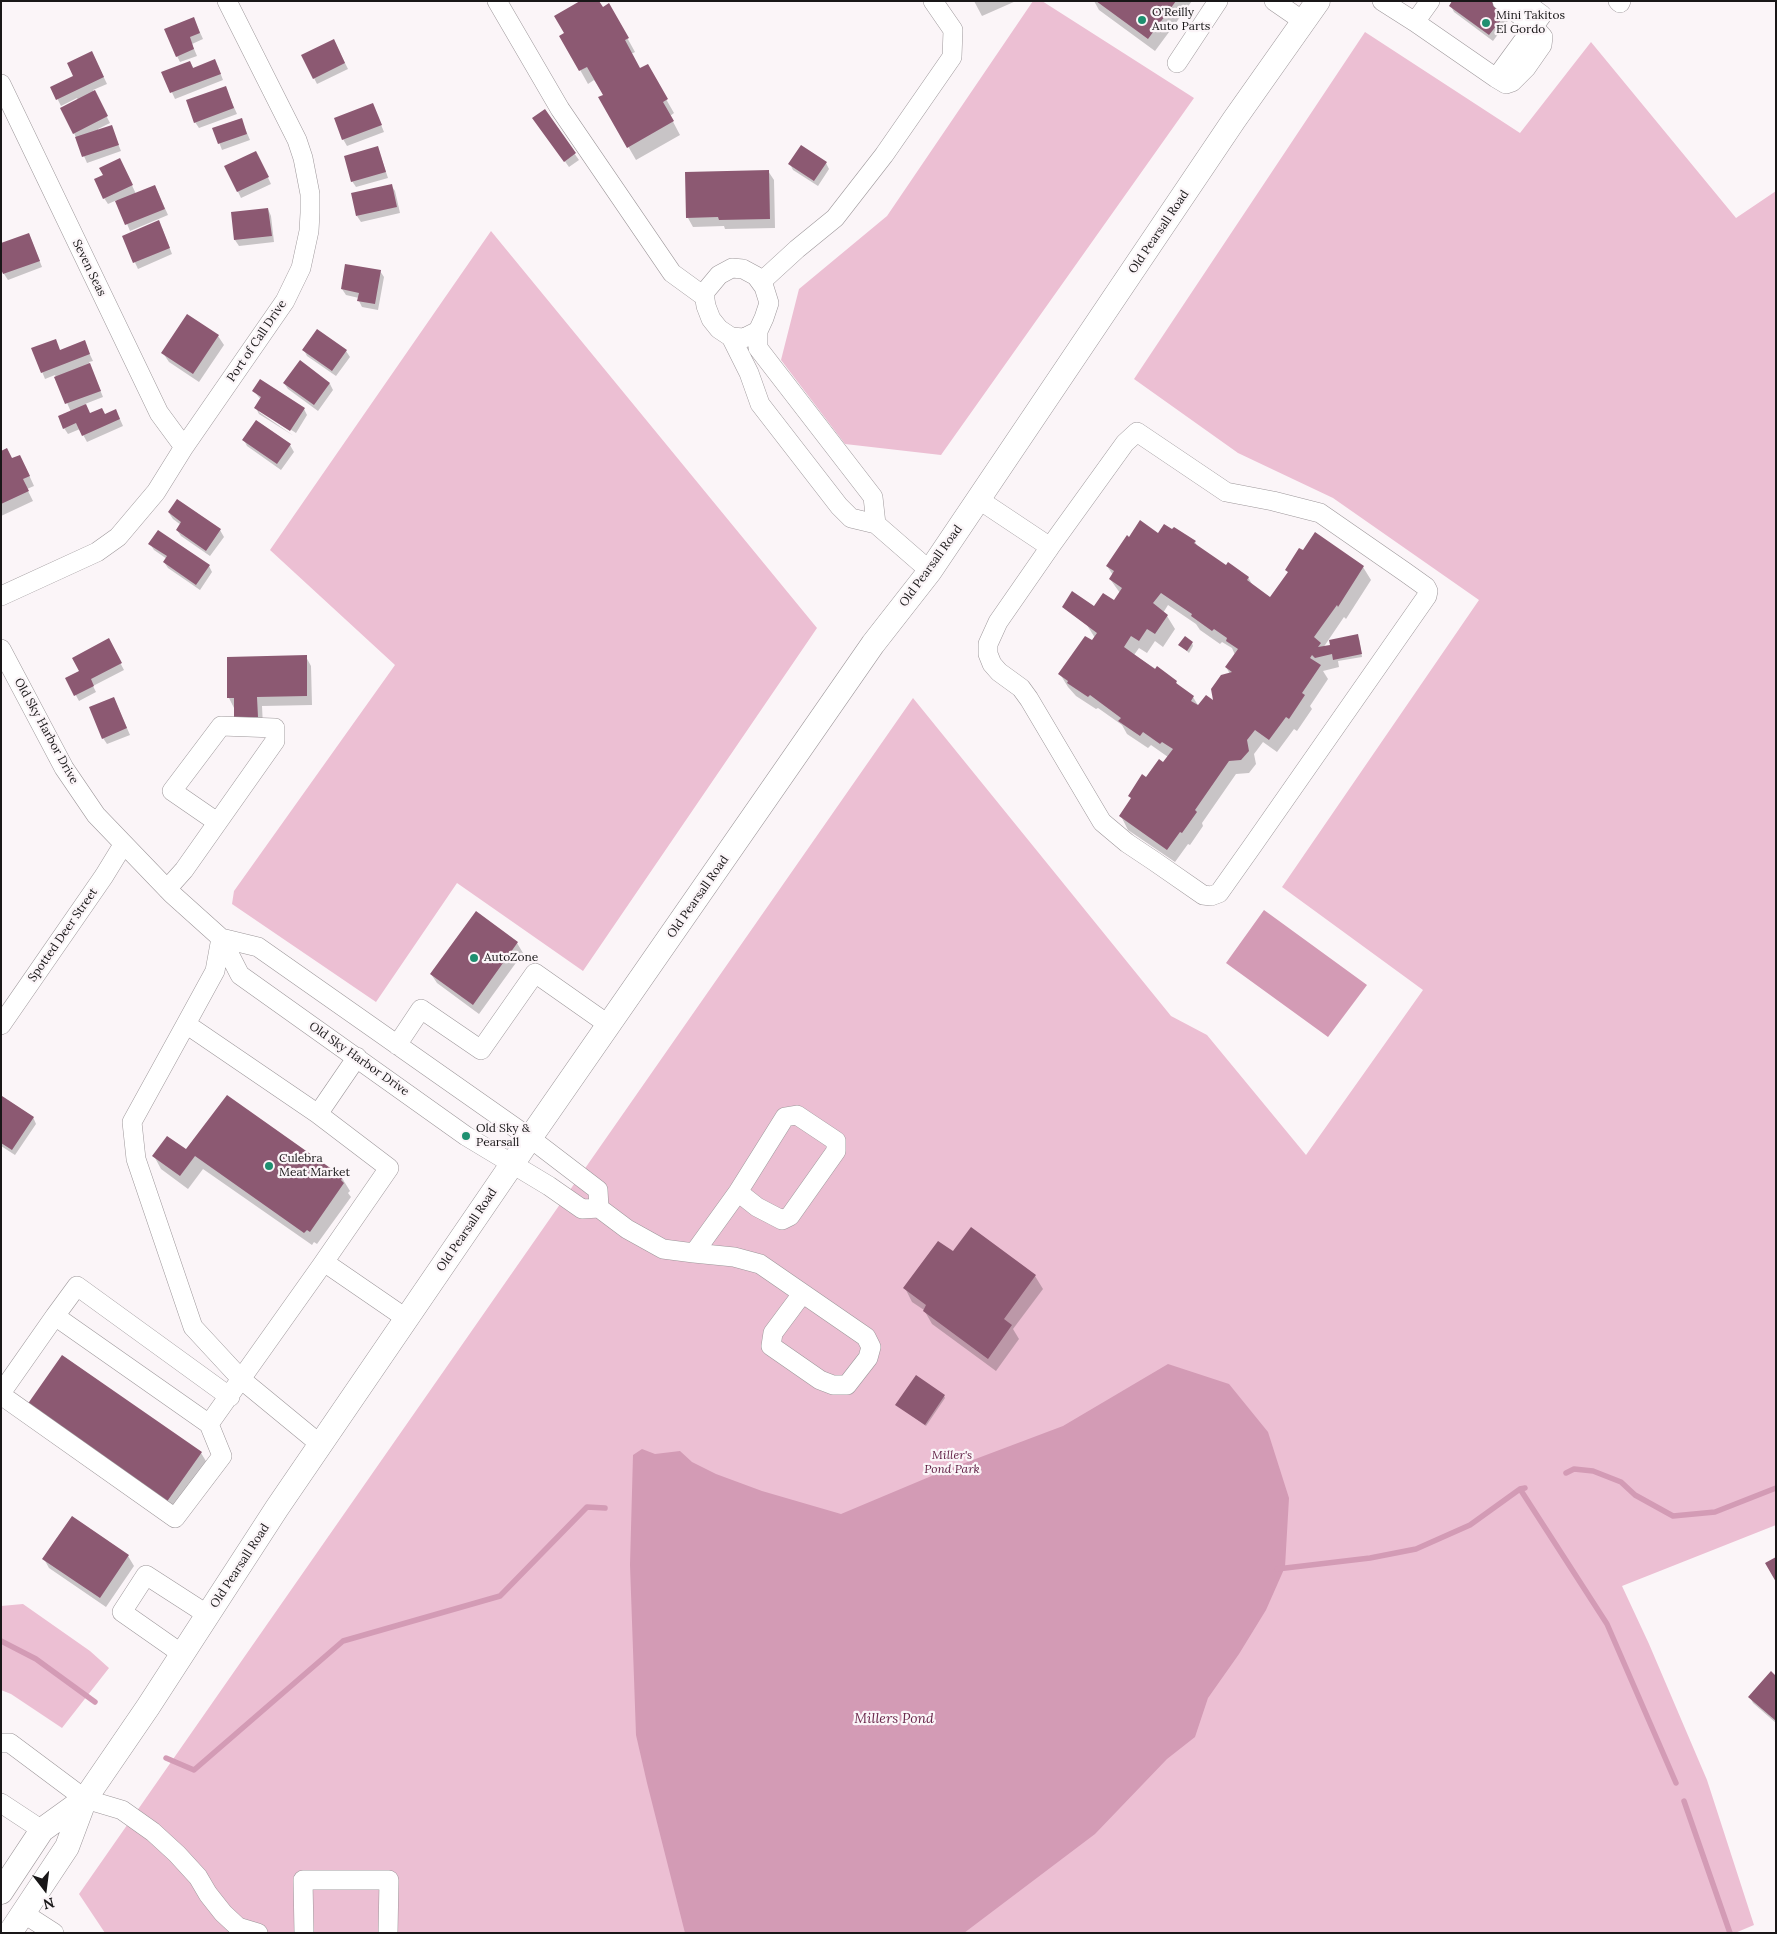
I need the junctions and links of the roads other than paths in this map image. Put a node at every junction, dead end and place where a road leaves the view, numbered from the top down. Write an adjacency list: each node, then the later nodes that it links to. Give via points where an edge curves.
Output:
1 (227, 1): 20 (street, Port of Call Drive, via 300,149 310,194 309,232 300,268 285,301)
2 (497, 1): 17 (street, via 560,109 672,273)
3 (933, 1): 16 (street, via 953,30 952,57 884,155 835,218)
4 (1218, 1): 14 (street)
5 (1274, 1): 11 (street)
6 (1318, 1): 11 (main road, Old Pearsall Road)
7 (1382, 1): 12 (street)
8 (1430, 1): 12 (street)
9 (1502, 1): 13 (street)
10 (1523, 1): 13 (street, via 1542,15)
11 (1303, 21): 21 (main road, Old Pearsall Road)
12 (1415, 22): 13 (street, via 1496,78)
13 (1534, 27)
14 (1177, 63)
15 (1, 84): 20 (street, Seven Seas, via 159,412)
16 (761, 282): 17 (street, via 743,269 732,268 713,280 704,292); 18 (street, via 769,303)
17 (705, 297): 19 (street, via 711,319)
18 (758, 331): 19 (street, via 744,338); 22 (street, via 758,348 874,497)
19 (731, 337): 22 (street, via 760,404 818,481 851,518)
20 (184, 447): 25 (street, Port of Call Drive, via 156,492 118,537 97,552)
21 (978, 499): 23 (street); 24 (main road, Old Pearsall Road)
22 (876, 524): 24 (street)
23 (1050, 547): 23 (street, via 998,622 988,644 992,664 1029,698 1102,822 1203,894 1212,896 1219,893 1428,591 1406,572 1320,513 1226,492 1137,432 1125,443)
24 (930, 571): 33 (main road, Old Pearsall Road, via 873,644)
25 (1, 596)
26 (1, 648): 28 (street, Old Sky Harbor Drive, via 64,768 96,815)
27 (218, 822): 27 (street, via 275,741 275,728 221,726 172,791); 29 (street)
28 (123, 845): 29 (street, Old Sky Harbor Drive); 32 (street, Spotted Deer Street)
29 (167, 889): 30 (street, Old Sky Harbor Drive)
30 (221, 938): 31 (street, via 215,971); 34 (street, Old Sky Harbor Drive, via 258,947); 35 (street, Old Sky Harbor Drive, via 240,975)
31 (186, 1024): 36 (street); 46 (street, via 132,1122 136,1159 193,1327)
32 (1, 1025)
33 (609, 1025): 34 (street, via 535,973 481,1050 421,1010); 37 (main road, Old Pearsall Road)
34 (397, 1045): 37 (street, Old Sky Harbor Drive)
35 (357, 1058): 36 (street); 38 (street, Old Sky Harbor Drive, via 466,1136)
36 (318, 1114): 42 (street, via 389,1168)
37 (530, 1138): 38 (main road, Old Pearsall Road); 40 (street, Old Sky Harbor Drive, via 598,1190)
38 (513, 1163): 40 (street, Old Sky Harbor Drive, via 582,1209); 45 (main road, Old Pearsall Road)
39 (738, 1192): 39 (street, via 785,1117 798,1115 836,1141 836,1151 790,1216 782,1220 756,1207); 41 (street)
40 (599, 1208): 41 (street, via 627,1229 663,1248)
41 (694, 1253): 43 (street, via 734,1257 760,1264)
42 (324, 1262): 45 (street); 46 (street)
43 (802, 1294): 43 (street, via 866,1337 871,1347 868,1358 847,1385 832,1386 820,1380 771,1346 773,1333)
44 (55, 1316): 47 (street); 48 (street, via 76,1286); 49 (street)
45 (407, 1319): 50 (main road, Old Pearsall Road)
46 (242, 1380): 48 (street); 50 (street)
47 (1, 1394): 49 (street, via 175,1518 222,1456)
48 (230, 1397): 49 (street)
49 (209, 1424)
50 (321, 1445): 51 (main road, Old Pearsall Road)
51 (208, 1615): 52 (main road, Old Pearsall Road); 52 (street, via 146,1575 122,1612)
52 (182, 1654): 54 (main road, Old Pearsall Road)
53 (1, 1743): 54 (street, via 10,1743)
54 (85, 1799): 56 (main road, Old Pearsall Road); 58 (main road, Old Pearsall Road, via 67,1847); 61 (street, via 122,1810 153,1832 198,1877 223,1913 238,1927)
55 (1, 1803): 56 (street)
56 (42, 1830): 57 (main road, Old Pearsall Road)
57 (1, 1892)
58 (23, 1913): 59 (main road, Old Pearsall Road); 60 (street)
59 (10, 1933)
60 (54, 1933)
61 (258, 1933)
62 (304, 1933): 63 (street, via 303,1880 389,1880)
63 (388, 1933)

